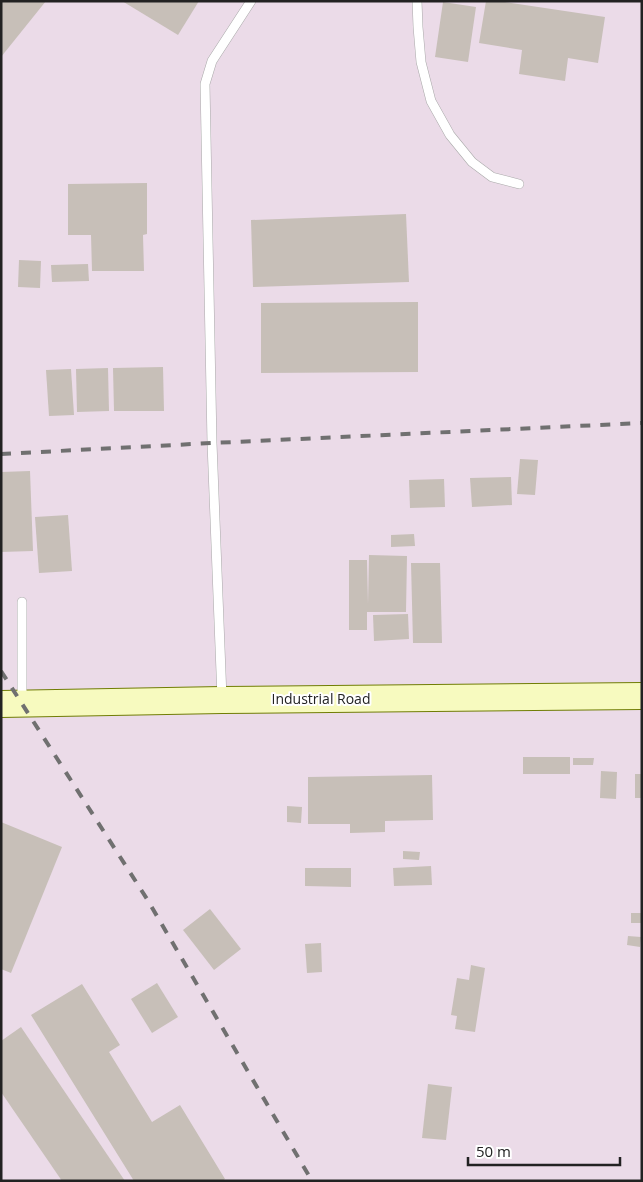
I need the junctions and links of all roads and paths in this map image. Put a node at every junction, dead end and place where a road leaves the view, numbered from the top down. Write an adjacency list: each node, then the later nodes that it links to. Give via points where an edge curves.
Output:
1 (251, 1): 6 (lane, via 212,61 205,84 212,443)
2 (417, 1): 3 (lane, via 421,62 431,101 450,135 472,162 492,177)
3 (519, 184)
4 (22, 602): 7 (lane)
5 (642, 696): 6 (street, Industrial Road)
6 (222, 700): 7 (street, Industrial Road)
7 (11, 704)

